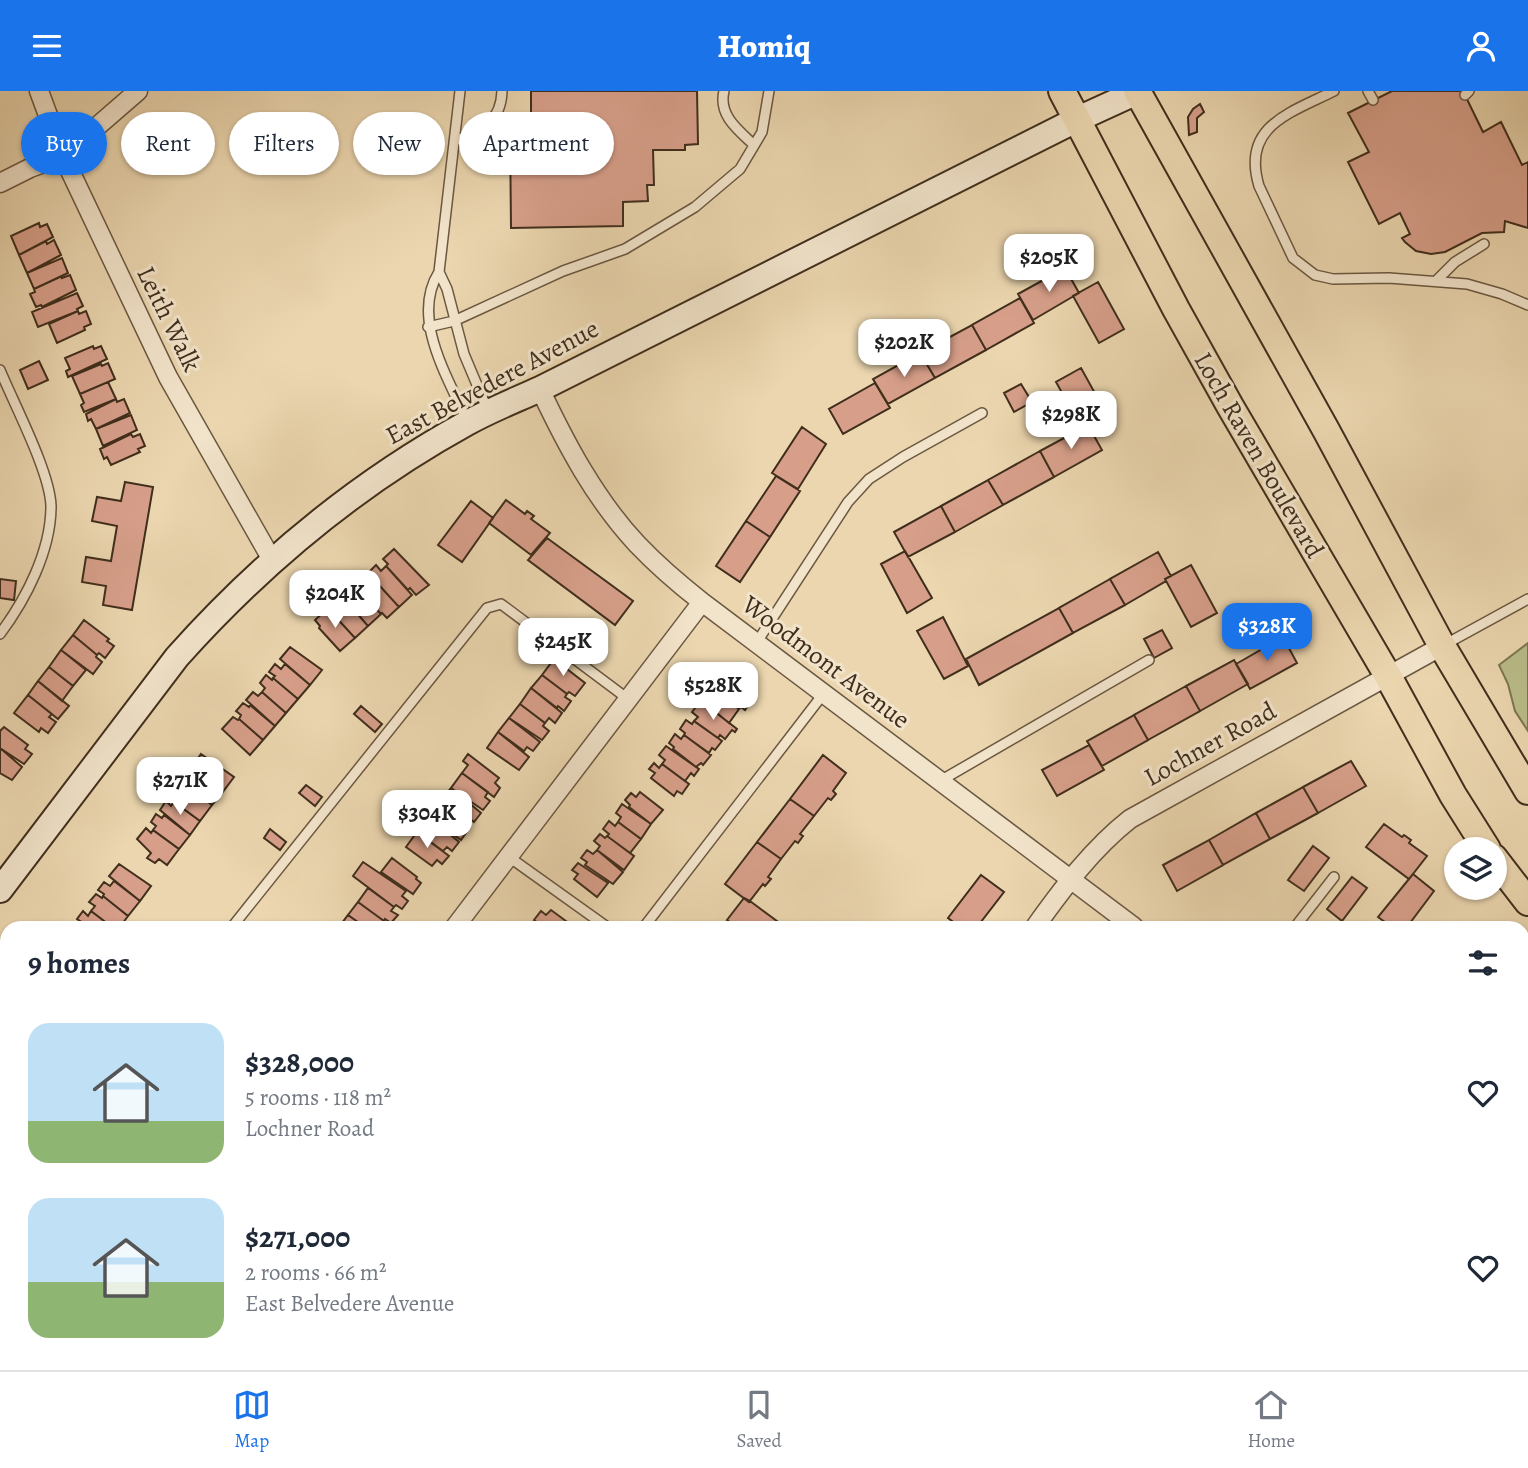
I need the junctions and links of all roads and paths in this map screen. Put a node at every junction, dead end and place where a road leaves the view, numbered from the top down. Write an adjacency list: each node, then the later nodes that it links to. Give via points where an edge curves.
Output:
1 (39, 91): 10 (street, Leith Walk)
2 (138, 91): 11 (street)
3 (460, 91): 13 (lane)
4 (502, 91): 13 (lane, via 501,104 487,127)
5 (724, 91): 14 (lane, via 721,102 731,125)
6 (769, 91): 14 (lane, via 762,132)
7 (1062, 91): 12 (main road, Loch Raven Boulevard)
8 (1138, 91): 12 (main road, East Belvedere Avenue); 33 (main road)
9 (1334, 91): 20 (lane, via 1272,123 1259,140 1255,174 1289,251 1300,265 1323,278)
10 (47, 112)
11 (107, 118)
12 (1078, 119): 25 (main road, East Belvedere Avenue); 35 (main road, Loch Raven Boulevard, via 1223,394)
13 (455, 141): 19 (lane)
14 (754, 145): 22 (lane, via 740,169 695,207 625,249 563,271)
15 (21, 172): 17 (street)
16 (72, 175): 28 (street, Leith Walk, via 167,377)
17 (0, 183)
18 (1484, 244): 20 (lane, via 1455,261)
19 (439, 272): 22 (lane); 23 (lane, via 430,285)
20 (1436, 281): 21 (lane, via 1476,286)
21 (1528, 305)
22 (454, 321): 23 (lane); 27 (lane)
23 (428, 327): 27 (lane)
24 (0, 370): 31 (lane, via 42,470 51,504 46,543 35,575)
25 (540, 389): 27 (main road, East Belvedere Avenue); 30 (street, Woodmont Avenue, via 601,500 654,561)
26 (982, 413): 32 (lane, via 869,478 848,502)
27 (478, 417): 28 (main road, East Belvedere Avenue, via 359,491)
28 (272, 560): 45 (main road, East Belvedere Avenue, via 177,657)
29 (1528, 599): 33 (lane)
30 (702, 602): 32 (street, Woodmont Avenue); 37 (street)
31 (0, 634)
32 (757, 642): 36 (street, Woodmont Avenue)
33 (1442, 646): 35 (street, Lochner Road); 39 (main road)
34 (1149, 660): 38 (lane)
35 (1388, 676): 40 (main road, Loch Raven Boulevard); 44 (street, Lochner Road, via 1130,819)
36 (824, 692): 38 (street, Woodmont Avenue); 50 (lane)
37 (628, 699): 41 (street); 47 (lane, via 501,604 487,608)
38 (940, 781): 44 (street, Woodmont Avenue)
39 (1528, 791)
40 (1480, 837)
41 (509, 857): 48 (street); 49 (lane)
42 (1507, 875): 46 (main road)
43 (1334, 877): 53 (lane)
44 (1070, 879): 51 (street, Lochner Road); 52 (street, Woodmont Avenue)
45 (0, 890)
46 (1528, 902)
47 (238, 921)
48 (460, 921)
49 (599, 921)
50 (649, 921)
51 (1039, 921)
52 (1126, 921)
53 (1300, 921)

